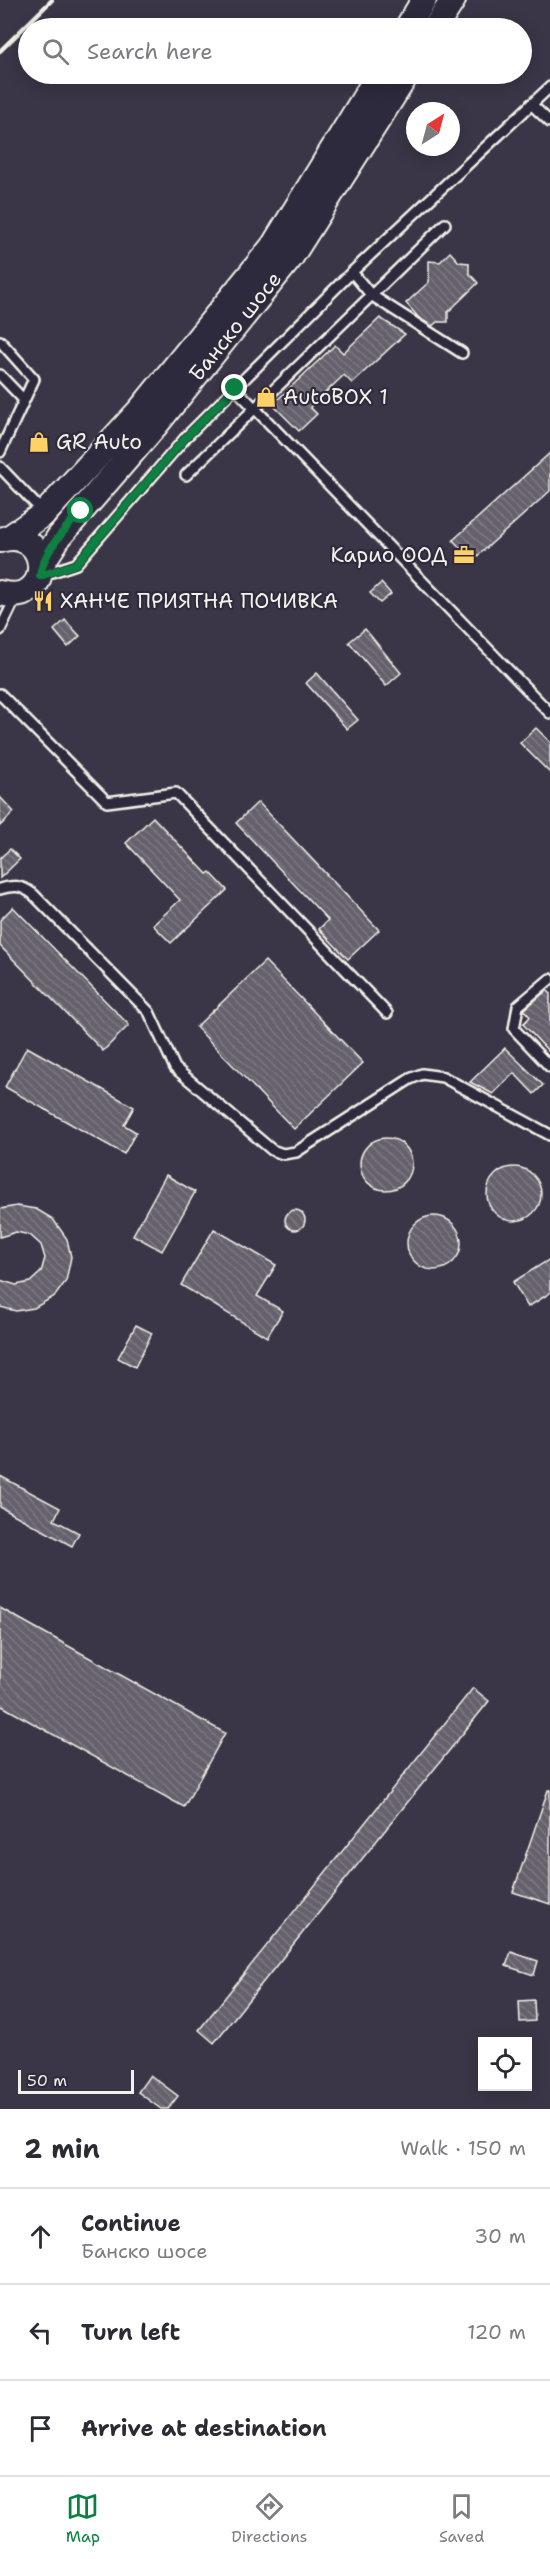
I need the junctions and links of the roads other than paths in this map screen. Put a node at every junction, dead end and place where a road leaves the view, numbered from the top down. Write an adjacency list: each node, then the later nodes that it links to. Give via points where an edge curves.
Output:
1 (424, 0): 3 (main road)
2 (453, 0): 4 (main road)
3 (413, 18)
4 (441, 18)
5 (373, 84): 22 (main road, Банско шосе, via 273,246 140,410)
6 (401, 84): 24 (main road, Банско шосе, via 291,256 155,426 59,537)
7 (550, 87): 8 (lane)
8 (531, 104): 9 (lane); 11 (lane)
9 (550, 122)
10 (445, 224): 12 (lane)
11 (352, 272): 12 (lane); 16 (lane)
12 (371, 295): 14 (lane); 18 (lane)
13 (0, 341): 17 (lane, via 34,379)
14 (462, 353)
15 (0, 375): 17 (lane)
16 (235, 388): 18 (lane); 24 (lane, via 187,436 76,564)
17 (24, 400): 19 (lane)
18 (256, 407): 21 (lane); 28 (lane)
19 (0, 452)
20 (0, 467): 22 (lane)
21 (186, 475)
22 (45, 513): 23 (main road, Банско шосе)
23 (4, 536): 24 (main road, via 31,545 38,554)
24 (40, 570): 25 (main road, Банско шосе, via 26,592)
25 (7, 597): 26 (lane)
26 (0, 630)
27 (0, 694): 31 (lane, via 107,802 176,794)
28 (550, 713)
29 (0, 890): 33 (lane, via 11,885 33,894 149,1012 175,1068 272,1150 283,1154 296,1152 422,1074 443,1077)
30 (550, 979): 32 (lane, via 518,1006 514,1029)
31 (387, 1012)
32 (550, 1067)
33 (550, 1135)

